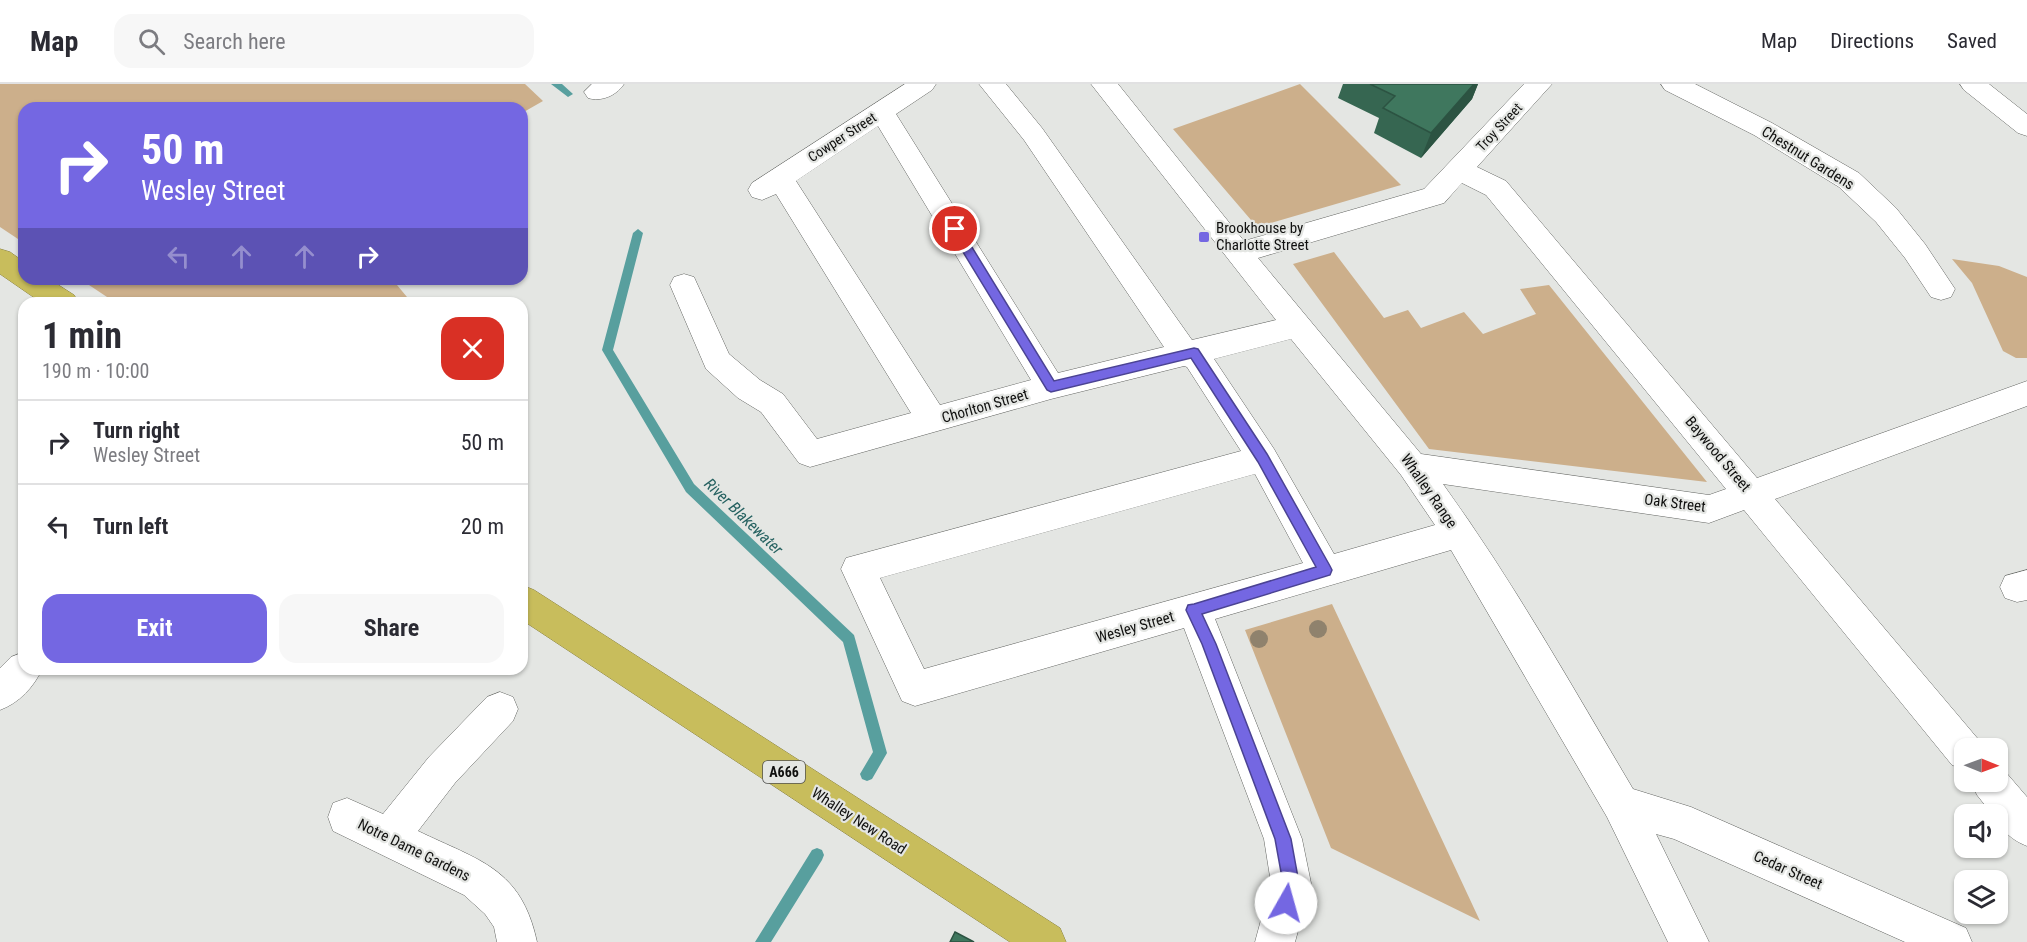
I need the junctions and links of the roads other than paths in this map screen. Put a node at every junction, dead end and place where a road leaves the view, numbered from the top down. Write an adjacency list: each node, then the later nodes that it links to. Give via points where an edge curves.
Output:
1 (923, 84): 7 (street, Cowper Street)
2 (992, 84): 18 (street, via 1033,134)
3 (1104, 84): 10 (street, Whalley Range)
4 (1539, 84): 9 (street, Troy Street)
5 (1674, 84): 15 (street, Chestnut Gardens, via 1763,129 1849,180 1886,215)
6 (1973, 84): 8 (street)
7 (882, 111): 19 (street); 21 (street, Cowper Street, via 771,184)
8 (2027, 127)
9 (1459, 170): 10 (street, Troy Street, via 1434,195); 24 (street, Baywood Street, via 1496,188)
10 (1238, 253): 17 (street, Whalley Range)
11 (0, 259): 12 (highway)
12 (18, 272)
13 (37, 285): 16 (highway)
14 (684, 285): 21 (street, Chorlton Street, via 717,361 772,403 810,454)
15 (1941, 290)
16 (55, 297)
17 (1299, 326): 18 (street, Chorlton Street); 23 (street, Whalley Range)
18 (1190, 354): 19 (street, Chorlton Street); 22 (street)
19 (1051, 387): 21 (street, Chorlton Street)
20 (2027, 393): 24 (street, Oak Street)
21 (933, 421)
22 (1263, 458): 26 (street); 28 (street, Wesley Street, via 858,569 915,689)
23 (1412, 466): 24 (street, Oak Street, via 1709,509); 25 (street, Whalley Range)
24 (1751, 493): 32 (street, Baywood Street)
25 (1459, 533): 26 (street, Wesley Street); 34 (street, Whalley Range)
26 (1325, 570): 28 (street, Wesley Street)
27 (528, 605): 40 (highway, Whalley New Road / A666)
28 (1194, 610): 41 (street, via 1283,839 1291,883)
29 (18, 675): 30 (street)
30 (0, 693)
31 (500, 709): 37 (street, via 442,770)
32 (1954, 739)
33 (1998, 792): 36 (street)
34 (1621, 804): 38 (street, Cedar Street, via 1677,821); 42 (street, Whalley Range)
35 (347, 817): 37 (street, Notre Dame Gardens)
36 (2027, 827)
37 (390, 837): 39 (street, Notre Dame Gardens, via 478,882 499,900 512,919)
38 (1944, 940)
39 (517, 942)
40 (1046, 942)
41 (1275, 942)
42 (1689, 942)

